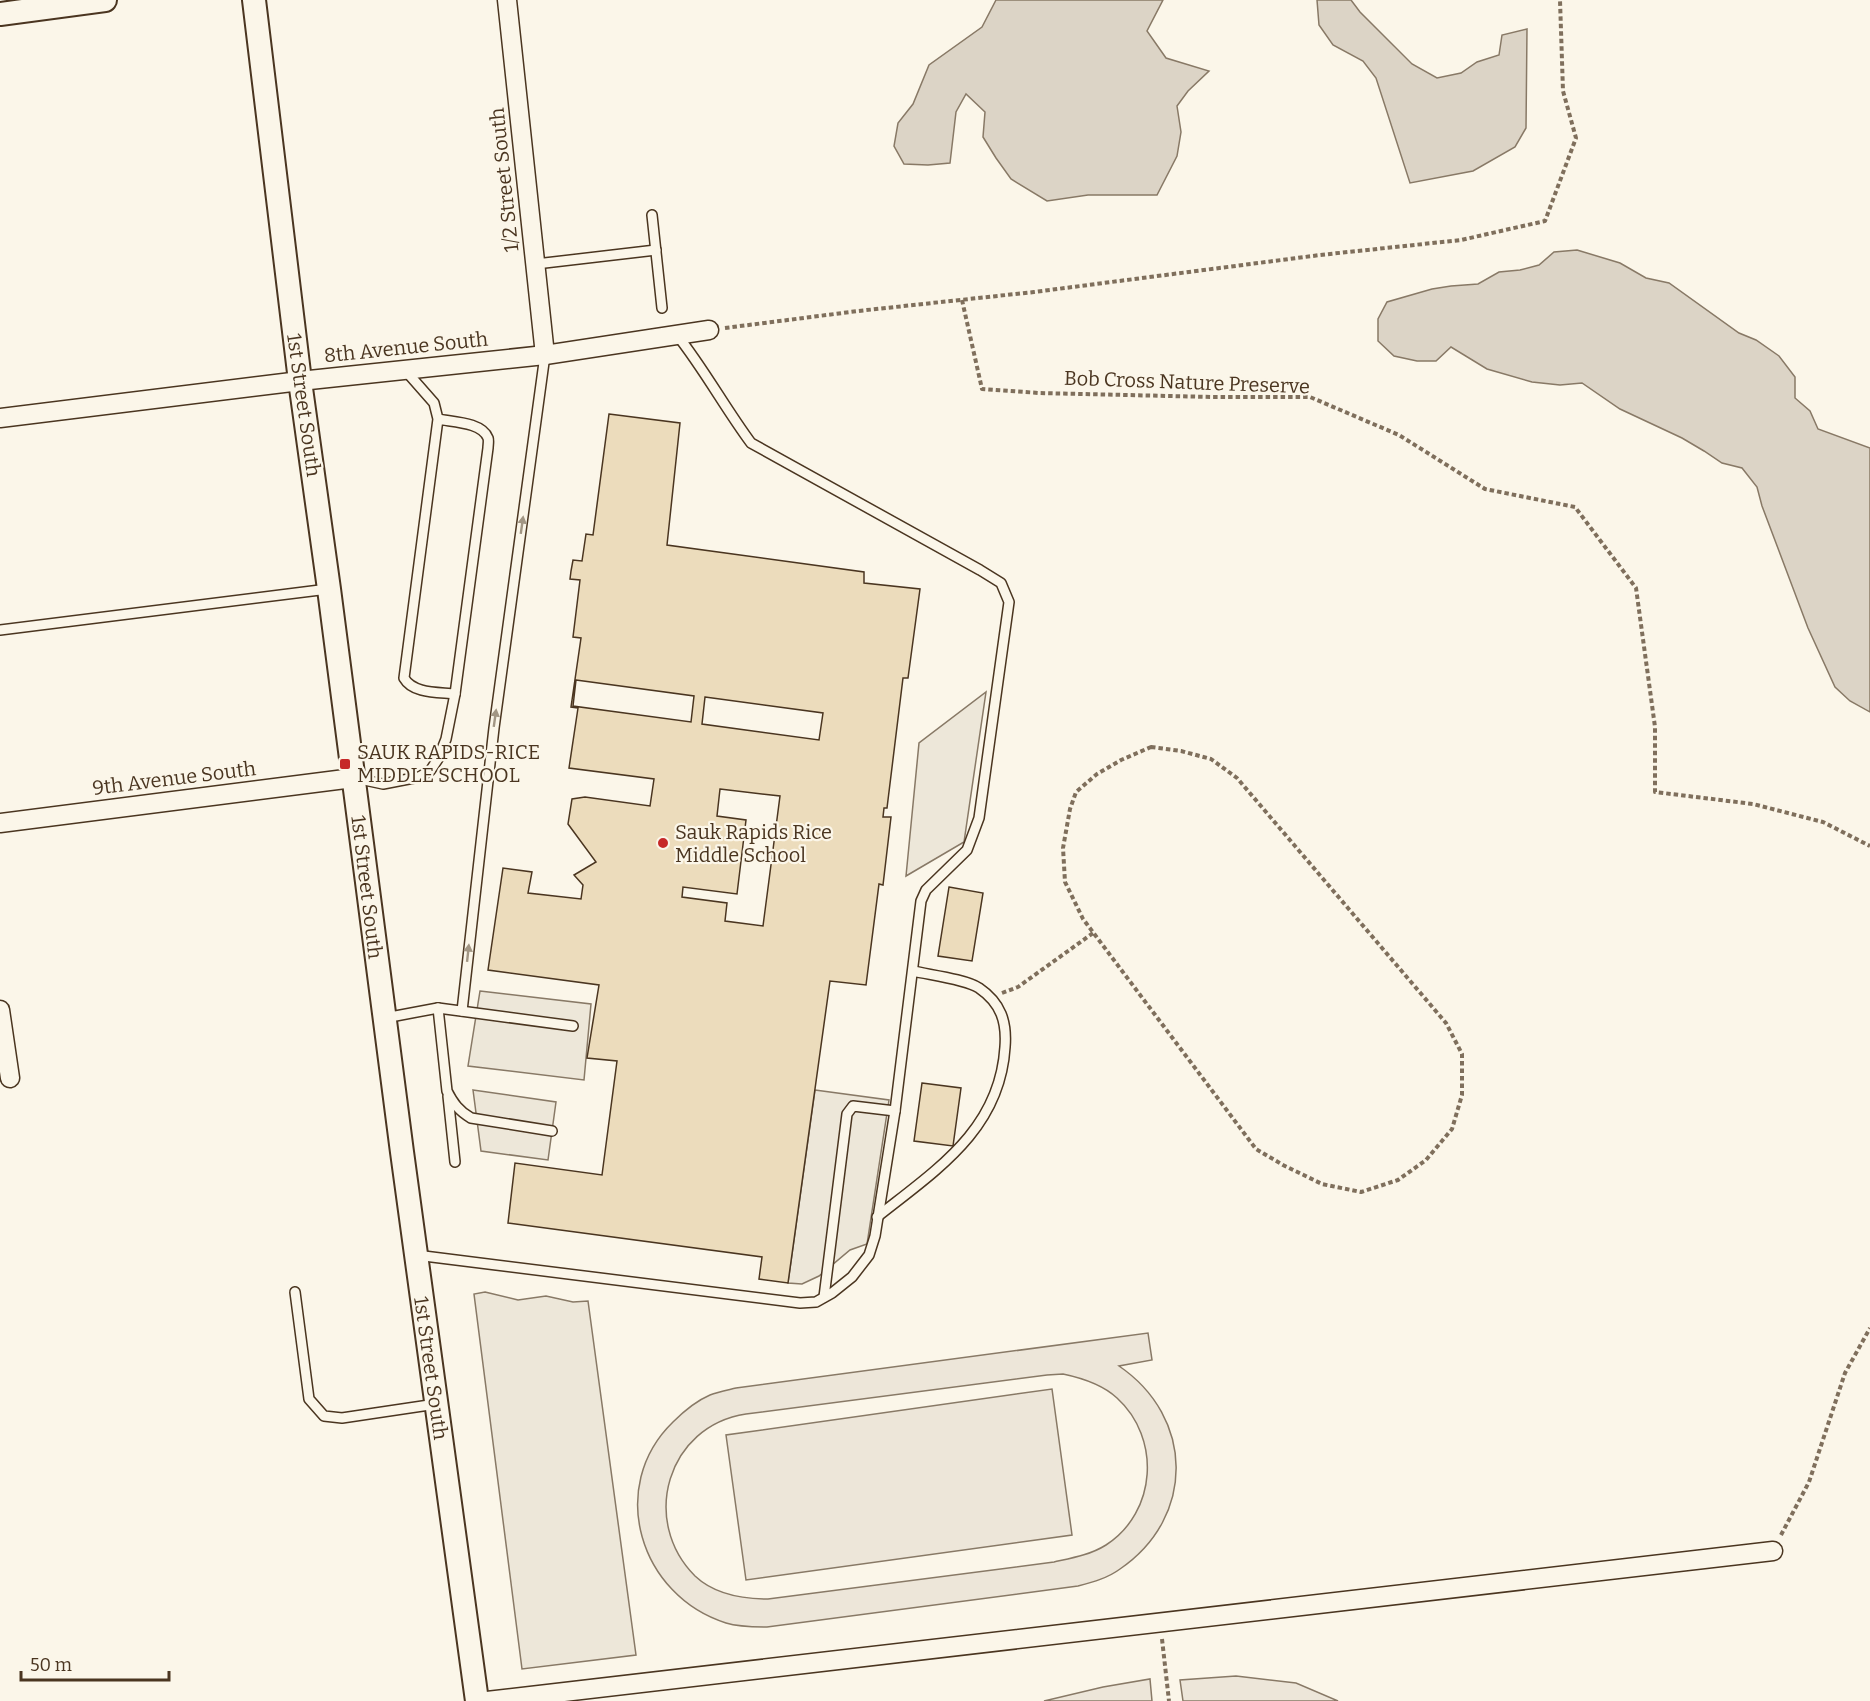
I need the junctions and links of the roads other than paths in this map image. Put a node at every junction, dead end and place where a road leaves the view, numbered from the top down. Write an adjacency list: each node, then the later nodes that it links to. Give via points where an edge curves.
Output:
1 (105, 0): 4 (street)
2 (254, 0): 13 (street, 1st Street South)
3 (507, 0): 7 (street, 1/2 Street South)
4 (0, 14)
5 (652, 215): 6 (lane)
6 (656, 250): 7 (lane); 8 (lane)
7 (536, 264): 11 (street, 1/2 Street South)
8 (662, 308)
9 (709, 330): 10 (street, 8th Avenue South)
10 (677, 335): 11 (street, 8th Avenue South); 21 (lane, via 751,443 980,570 1001,583 1009,602 979,819 967,850 926,890 921,902)
11 (545, 355): 12 (street, 8th Avenue South); 24 (lane, one-way to 11, via 494,728)
12 (405, 370): 13 (street, 8th Avenue South); 15 (lane, via 434,403)
13 (300, 381): 14 (street, 8th Avenue South); 16 (street, 1st Street South)
14 (0, 418)
15 (438, 419): 18 (lane, via 474,426 488,438); 18 (lane, via 404,678 418,689)
16 (329, 589): 17 (lane); 19 (street, 1st Street South)
17 (0, 630)
18 (455, 694): 19 (lane, via 446,739 430,771 383,784)
19 (353, 778): 20 (street, 9th Avenue South); 25 (street, 1st Street South)
20 (0, 823)
21 (913, 971): 29 (lane); 32 (lane, via 977,987 990,997 1002,1013 1006,1039 1004,1067 988,1108 952,1157)
22 (438, 1008): 24 (lane); 25 (lane); 28 (lane)
23 (0, 1010): 27 (street)
24 (462, 1011): 26 (lane)
25 (384, 1018): 33 (street, 1st Street South)
26 (573, 1026)
27 (10, 1078)
28 (447, 1091): 30 (lane, via 461,1112 471,1118); 31 (lane)
29 (895, 1111): 32 (lane); 35 (lane, via 853,1106 847,1114)
30 (552, 1131)
31 (455, 1162)
32 (878, 1217): 35 (lane, via 869,1255 852,1277)
33 (416, 1255): 35 (lane, via 800,1303); 36 (street, 1st Street South)
34 (295, 1292): 36 (lane, via 309,1400 324,1416 342,1419)
35 (824, 1297)
36 (436, 1404): 38 (street, 1st Street South)
37 (1773, 1551): 39 (street)
38 (477, 1701)
39 (487, 1701)

